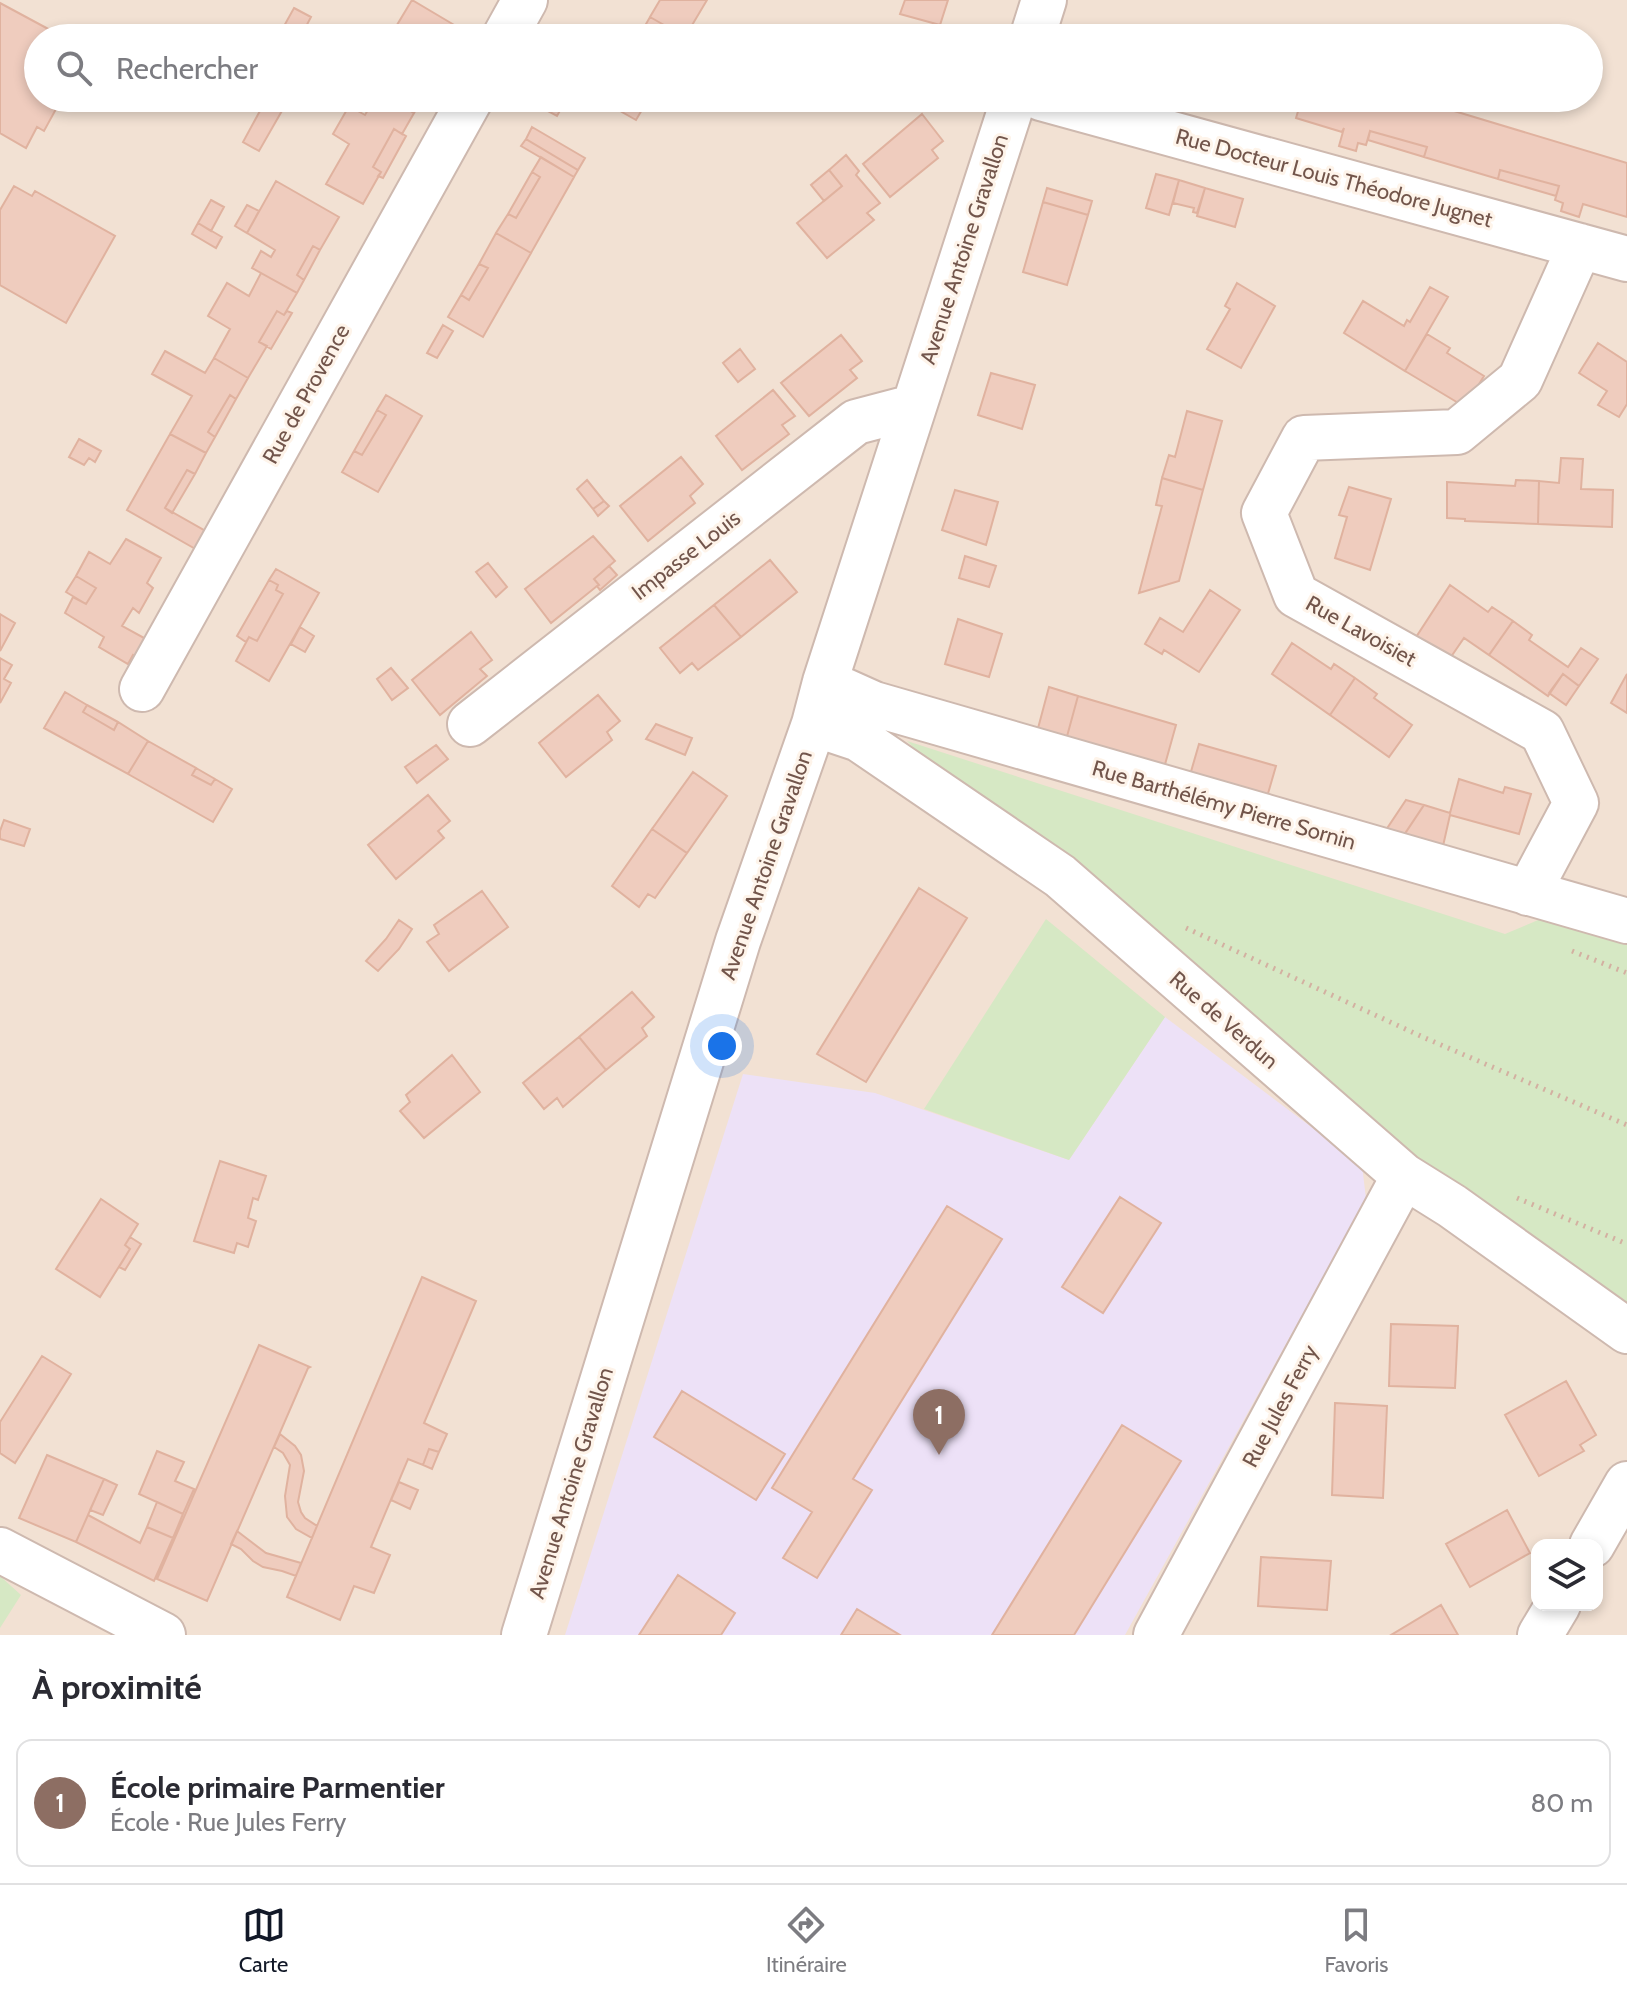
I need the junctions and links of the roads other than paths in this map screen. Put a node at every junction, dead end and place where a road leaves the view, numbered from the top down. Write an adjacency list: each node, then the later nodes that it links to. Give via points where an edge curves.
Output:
1 (525, 0): 3 (street)
2 (1044, 0): 4 (street)
3 (512, 24)
4 (1036, 24)
5 (463, 112): 12 (street, Rue de Provence)
6 (1009, 112): 10 (street, Avenue Antoine Gravallon)
7 (1092, 112): 8 (street, Rue Docteur Louis Théodore Jugnet)
8 (1580, 246): 9 (street, Rue Docteur Louis Théodore Jugnet); 15 (street, Rue Lavoisiet, via 1520,380 1457,432 1304,438 1264,513 1296,595 1542,732 1576,803)
9 (1627, 259)
10 (913, 407): 11 (street, Avenue Antoine Gravallon); 13 (street, Impasse Louis, via 856,422)
11 (825, 682): 14 (street, Avenue Antoine Gravallon); 15 (street, Rue Barthélémy Pierre Sornin, via 874,704)
12 (142, 689)
13 (470, 724)
14 (814, 724): 17 (street, Rue de Verdun, via 859,739 1060,876); 24 (street, Avenue Antoine Gravallon, via 738,941)
15 (1528, 893): 16 (street, Rue Barthélémy Pierre Sornin)
16 (1627, 921)
17 (1404, 1176): 18 (street, Rue de Verdun); 25 (street, Rue Jules Ferry)
18 (1627, 1331)
19 (1627, 1484): 20 (street)
20 (1595, 1539)
21 (0, 1550): 23 (street)
22 (1554, 1611): 26 (street)
23 (163, 1635)
24 (524, 1635)
25 (1156, 1635)
26 (1540, 1635)

